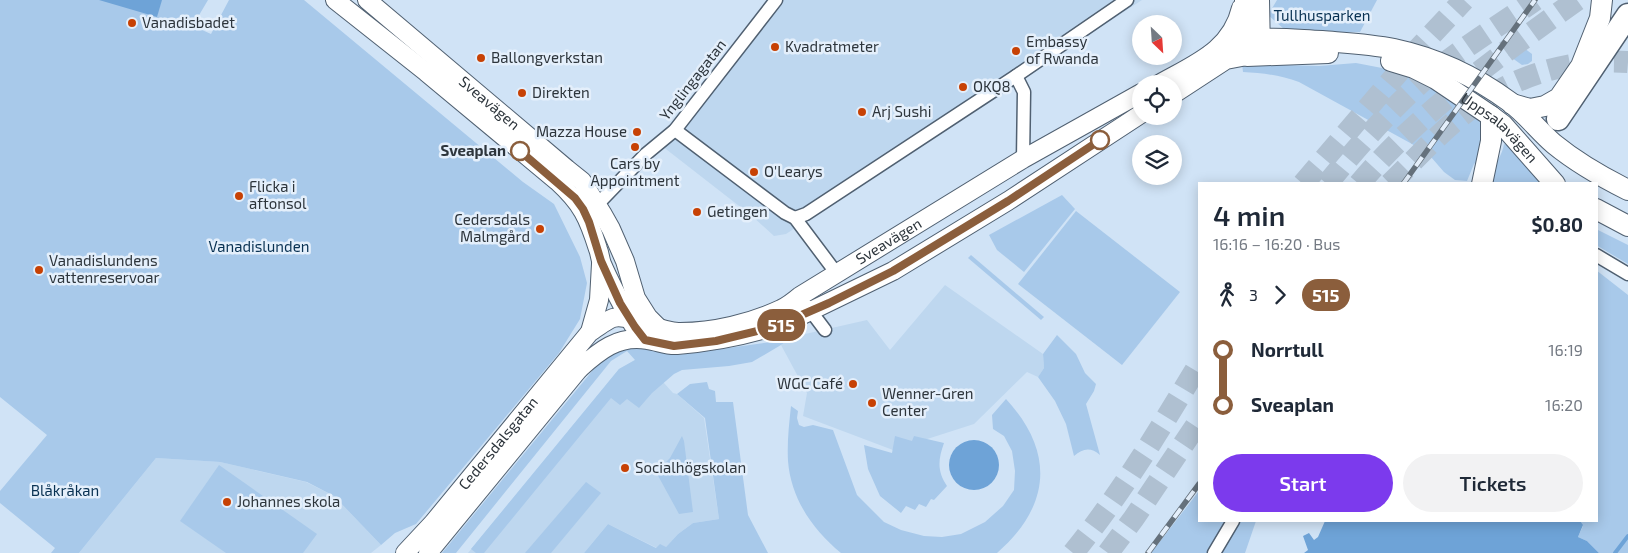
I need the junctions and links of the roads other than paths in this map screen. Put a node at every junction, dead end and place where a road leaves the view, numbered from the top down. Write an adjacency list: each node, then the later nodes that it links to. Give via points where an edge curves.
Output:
1 (335, 0): 25 (main road, Sveavägen)
2 (367, 0): 25 (main road, Sveavägen, via 582,181)
3 (1127, 0): 13 (street)
4 (1244, 0): 10 (main road); 11 (main road, via 1238,22)
5 (1602, 0): 16 (main road, via 1600,18 1581,66 1559,98 1545,106 1530,109)
6 (773, 1): 20 (street, Ynglingagatan)
7 (1260, 6): 9 (main road, via 1266,24); 10 (main road)
8 (1628, 15): 19 (highway)
9 (1289, 39): 10 (main road); 16 (main road, via 1360,44 1422,56 1455,69)
10 (1254, 48): 11 (main road, via 1237,43); 14 (main road, via 1226,60); 18 (main road, Uppsalavägen, via 1339,52 1398,63 1436,79)
11 (1211, 54): 12 (main road)
12 (1175, 75)
13 (1016, 76): 21 (street, via 1024,92); 27 (street, via 806,214)
14 (1182, 89)
15 (1132, 99): 21 (main road, Sveavägen)
16 (1512, 104): 19 (main road)
17 (1132, 120): 37 (main road, Sveavägen, via 893,271)
18 (1497, 121): 19 (main road, via 1520,131); 22 (main road); 23 (main road, Uppsalavägen)
19 (1548, 124): 24 (main road, via 1570,155)
20 (675, 130): 25 (street, Ynglingagatan, via 646,154); 27 (street)
21 (1023, 159): 33 (main road, Sveavägen)
22 (1482, 182)
23 (1553, 182)
24 (1628, 190)
25 (592, 210): 31 (main road, Sveavägen); 36 (main road, Sveavägen, via 611,229)
26 (1598, 210): 29 (main road)
27 (795, 218): 33 (street)
28 (1598, 223): 30 (main road)
29 (1628, 226)
30 (1628, 236)
31 (600, 256): 38 (main road, Sveavägen); 41 (main road, Cedersdalsgatan, via 600,300)
32 (1598, 256): 34 (street)
33 (837, 274): 35 (main road, Sveavägen)
34 (1628, 274)
35 (800, 296): 37 (street); 39 (main road, Sveavägen, via 783,309 716,329 679,333)
36 (636, 298): 38 (main road); 39 (main road, Sveavägen)
37 (812, 312): 40 (street); 42 (main road, Sveavägen, via 774,327 716,341 674,346)
38 (629, 318): 39 (main road); 41 (main road, Cedersdalsgatan, via 614,318); 42 (main road, Sveavägen); 44 (main road, Cedersdalsgatan, via 591,348)
39 (660, 329)
40 (825, 330)
41 (590, 332): 46 (main road, Cedersdalsgatan, via 434,523)
42 (645, 340): 43 (main road, Sveavägen)
43 (622, 341): 44 (main road, Cedersdalsgatan, via 601,350)
44 (579, 369): 47 (main road, Cedersdalsgatan)
45 (1232, 522): 48 (street)
46 (405, 553)
47 (428, 553)
48 (1214, 553)

